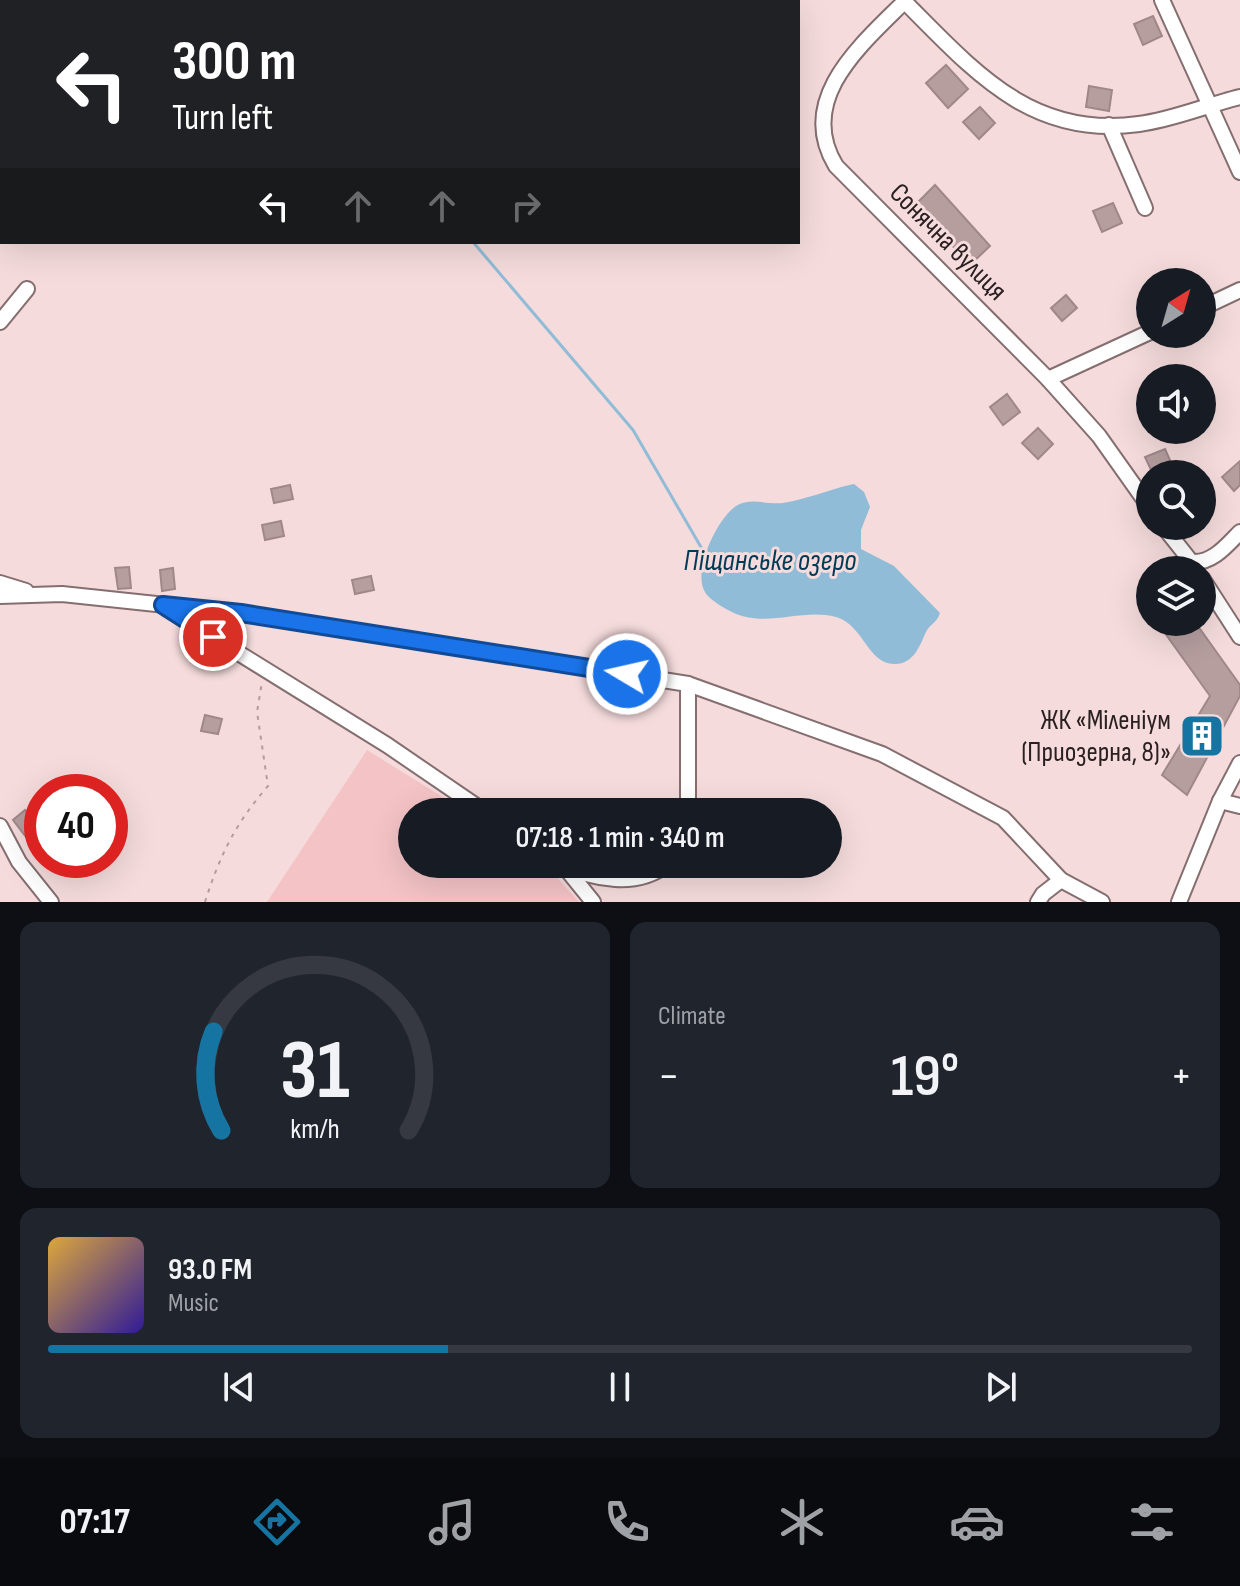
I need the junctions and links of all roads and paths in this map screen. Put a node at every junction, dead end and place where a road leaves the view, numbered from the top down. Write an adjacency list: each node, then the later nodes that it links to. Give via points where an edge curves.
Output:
1 (1162, 0): 4 (street)
2 (905, 1): 5 (street, via 980,77 1024,107 1079,126); 13 (street, Сонячна вулиця, via 853,52 826,98 826,150)
3 (1240, 97): 4 (street)
4 (1209, 104): 5 (street, via 1140,124); 6 (street)
5 (1109, 125): 7 (street)
6 (1240, 172)
7 (1145, 208)
8 (27, 289): 11 (street)
9 (1240, 290): 10 (street)
10 (1216, 301)
11 (0, 322)
12 (1136, 338): 13 (street)
13 (1048, 379): 14 (street, Сонячна вулиця)
14 (1136, 488)
15 (1240, 532): 16 (street)
16 (1214, 556)
17 (0, 583): 18 (street)
18 (38, 595): 19 (street); 21 (street)
19 (0, 596)
20 (1216, 600): 22 (street)
21 (163, 605): 23 (street); 24 (street)
22 (1240, 637)
23 (264, 668): 26 (street); 36 (path, via 257,712 268,786 242,815 220,856)
24 (688, 684): 27 (street); 34 (street, via 882,754 1003,818)
25 (1240, 763): 28 (street)
26 (465, 798)
27 (688, 798)
28 (1220, 801): 29 (street); 40 (street)
29 (1240, 806)
30 (0, 826): 35 (street, via 19,862)
31 (574, 878): 37 (street)
32 (618, 878): 33 (street)
33 (640, 878)
34 (1061, 880): 38 (street); 39 (street)
35 (51, 902)
36 (205, 902)
37 (593, 902)
38 (1038, 902)
39 (1102, 902)
40 (1179, 902)

